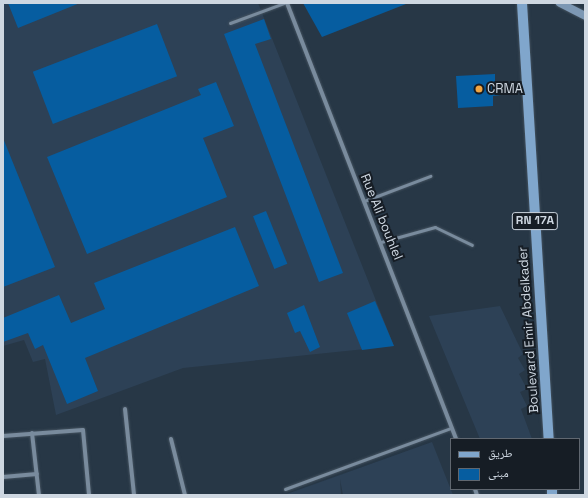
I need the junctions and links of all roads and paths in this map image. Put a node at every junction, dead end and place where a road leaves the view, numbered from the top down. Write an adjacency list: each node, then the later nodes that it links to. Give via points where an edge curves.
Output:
1 (286, 3): 5 (lane); 7 (street, Rue Ali bouhlel)
2 (522, 3): 15 (main road, Boulevard Emir Abdelkader / RN 17A)
3 (560, 3): 4 (street)
4 (585, 16)
5 (230, 24)
6 (430, 176): 7 (lane)
7 (364, 201): 8 (street, Rue Ali bouhlel)
8 (381, 242): 9 (lane, via 435,227); 11 (street, Rue Ali bouhlel)
9 (472, 245)
10 (125, 409): 22 (street)
11 (451, 428): 14 (street, Rue Ali bouhlel); 19 (lane)
12 (32, 434): 13 (street); 17 (street); 21 (street, via 82,430)
13 (3, 436)
14 (456, 438)
15 (549, 438)
16 (171, 439): 23 (street)
17 (37, 474): 18 (street); 20 (street)
18 (3, 477)
19 (286, 489)
20 (39, 495)
21 (89, 495)
22 (134, 495)
23 (185, 495)

